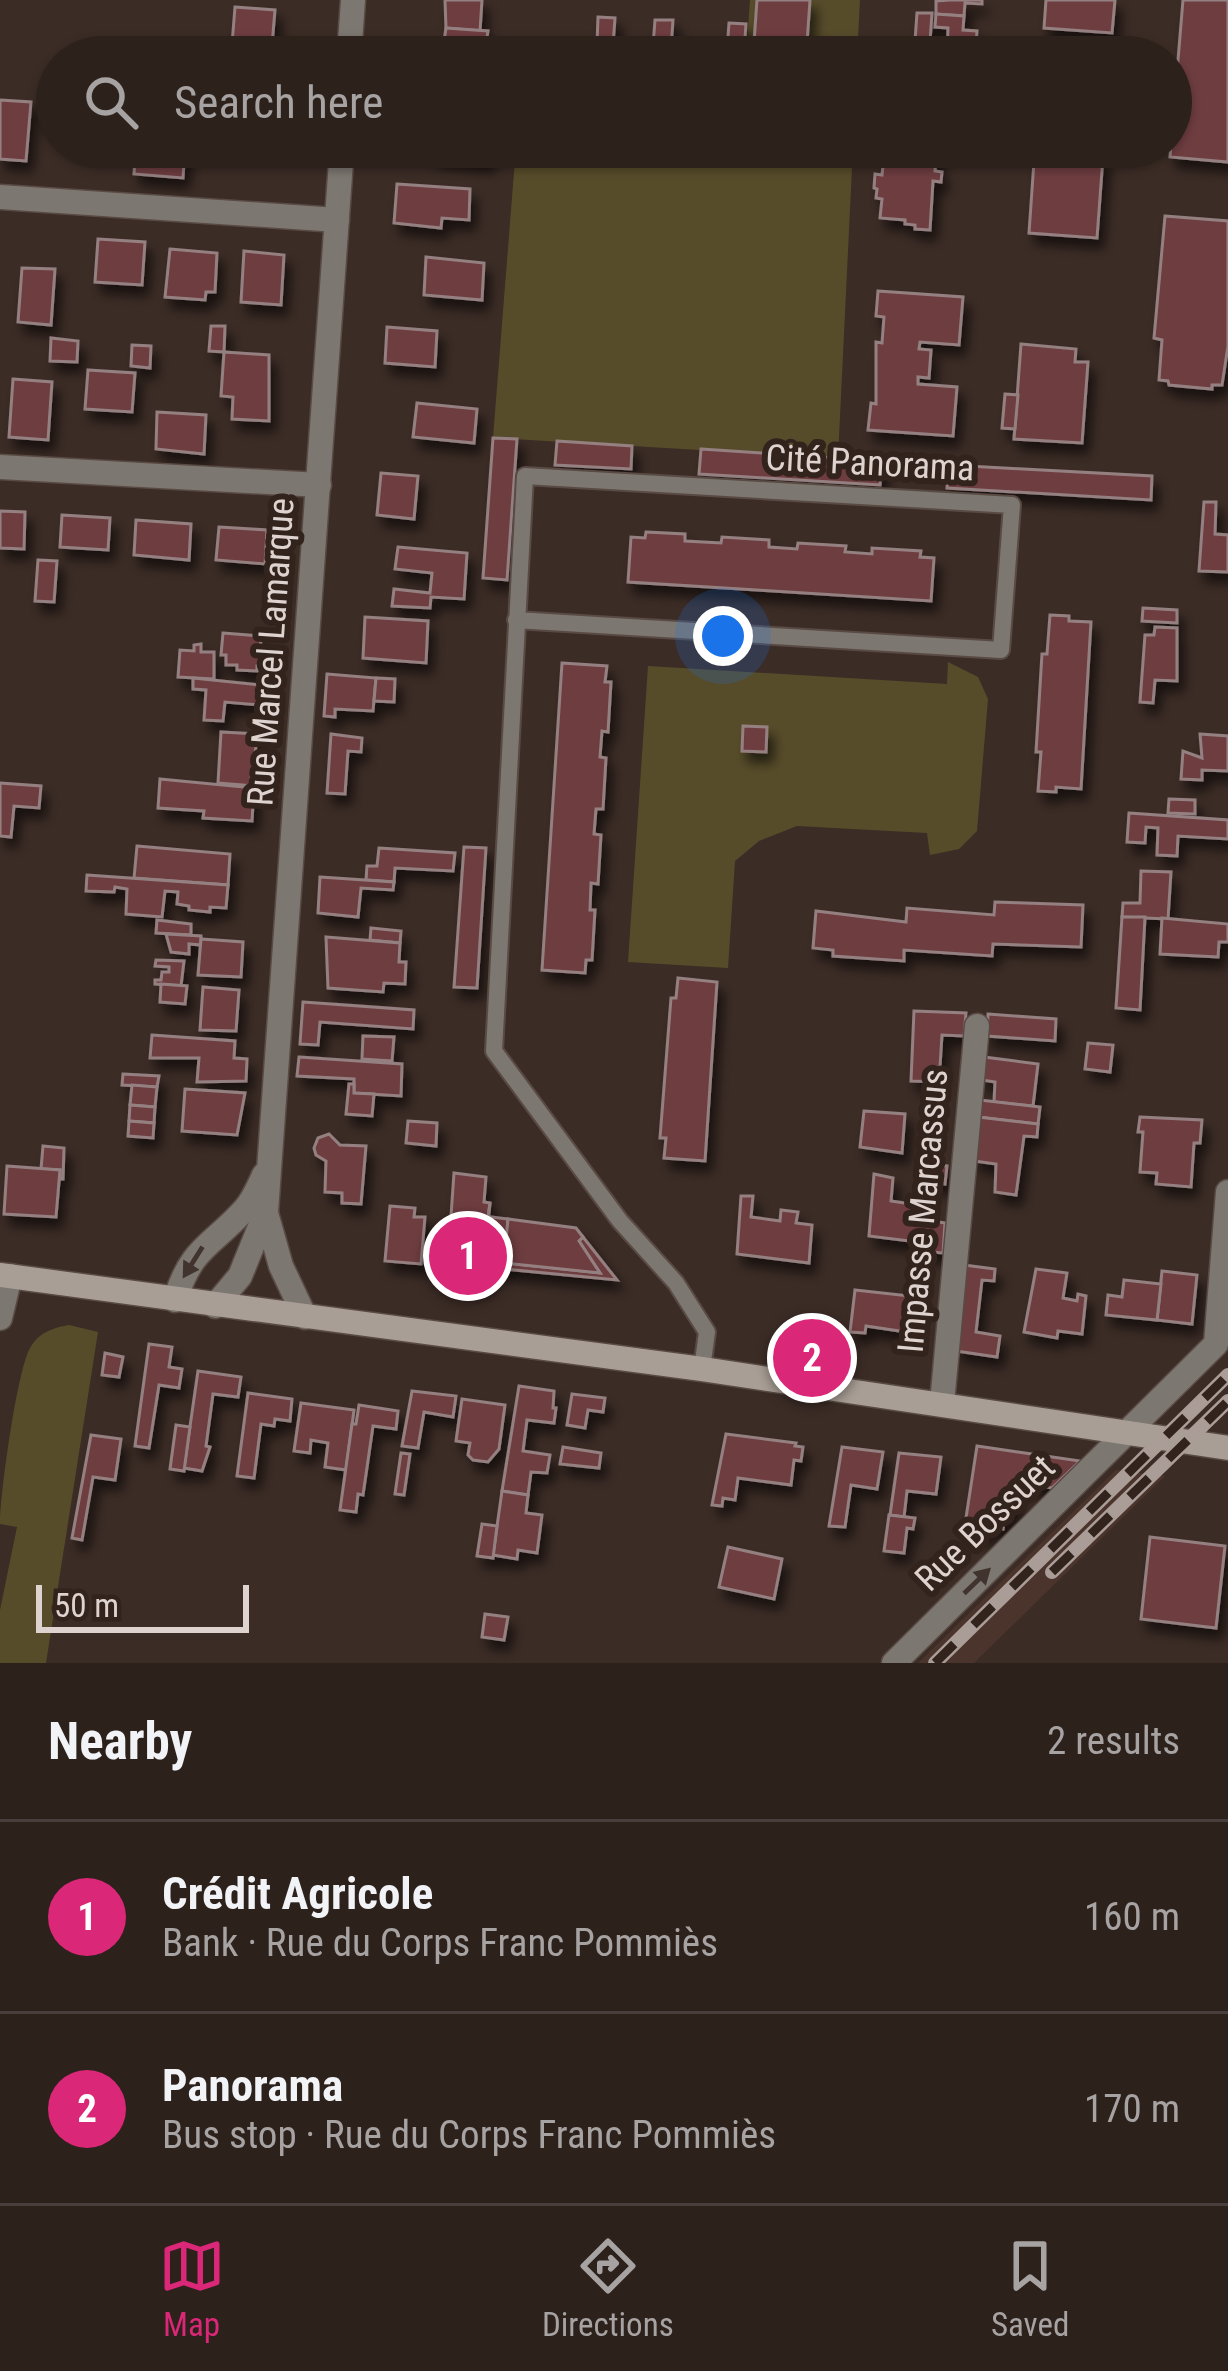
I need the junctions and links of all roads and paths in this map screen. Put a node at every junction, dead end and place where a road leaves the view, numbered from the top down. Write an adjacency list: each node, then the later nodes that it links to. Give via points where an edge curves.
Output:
1 (352, 0): 2 (street)
2 (350, 36)
3 (341, 168): 5 (street, Rue Marcel Lamarque)
4 (0, 197): 5 (street)
5 (337, 220): 7 (street, Rue Marcel Lamarque)
6 (0, 467): 7 (street)
7 (319, 484): 10 (street, Rue Marcel Lamarque)
8 (516, 620): 8 (lane, Cité Panorama, via 524,476 1012,505 1001,650); 19 (lane, Cité Panorama, via 494,1051 676,1283 707,1333)
9 (977, 1026): 20 (street, Impasse Marcassus)
10 (271, 1162): 12 (street, Rue Marcel Lamarque); 14 (street, Rue Marcel Lamarque, one-way to 14, via 248,1207 184,1271)
11 (1228, 1192): 18 (street)
12 (266, 1212): 15 (street, Rue Marcel Lamarque, via 240,1276); 16 (street, Rue Marcel Lamarque)
13 (5, 1275): 14 (main road); 17 (street)
14 (176, 1300): 15 (main road)
15 (215, 1306): 16 (main road)
16 (305, 1317): 19 (main road)
17 (0, 1318)
18 (1222, 1338): 21 (street, Rue Bossuet)
19 (702, 1369): 20 (main road)
20 (942, 1403): 21 (main road)
21 (1128, 1434): 22 (main road); 23 (street, Rue Bossuet, one-way to 21)
22 (1228, 1448)
23 (894, 1663)

